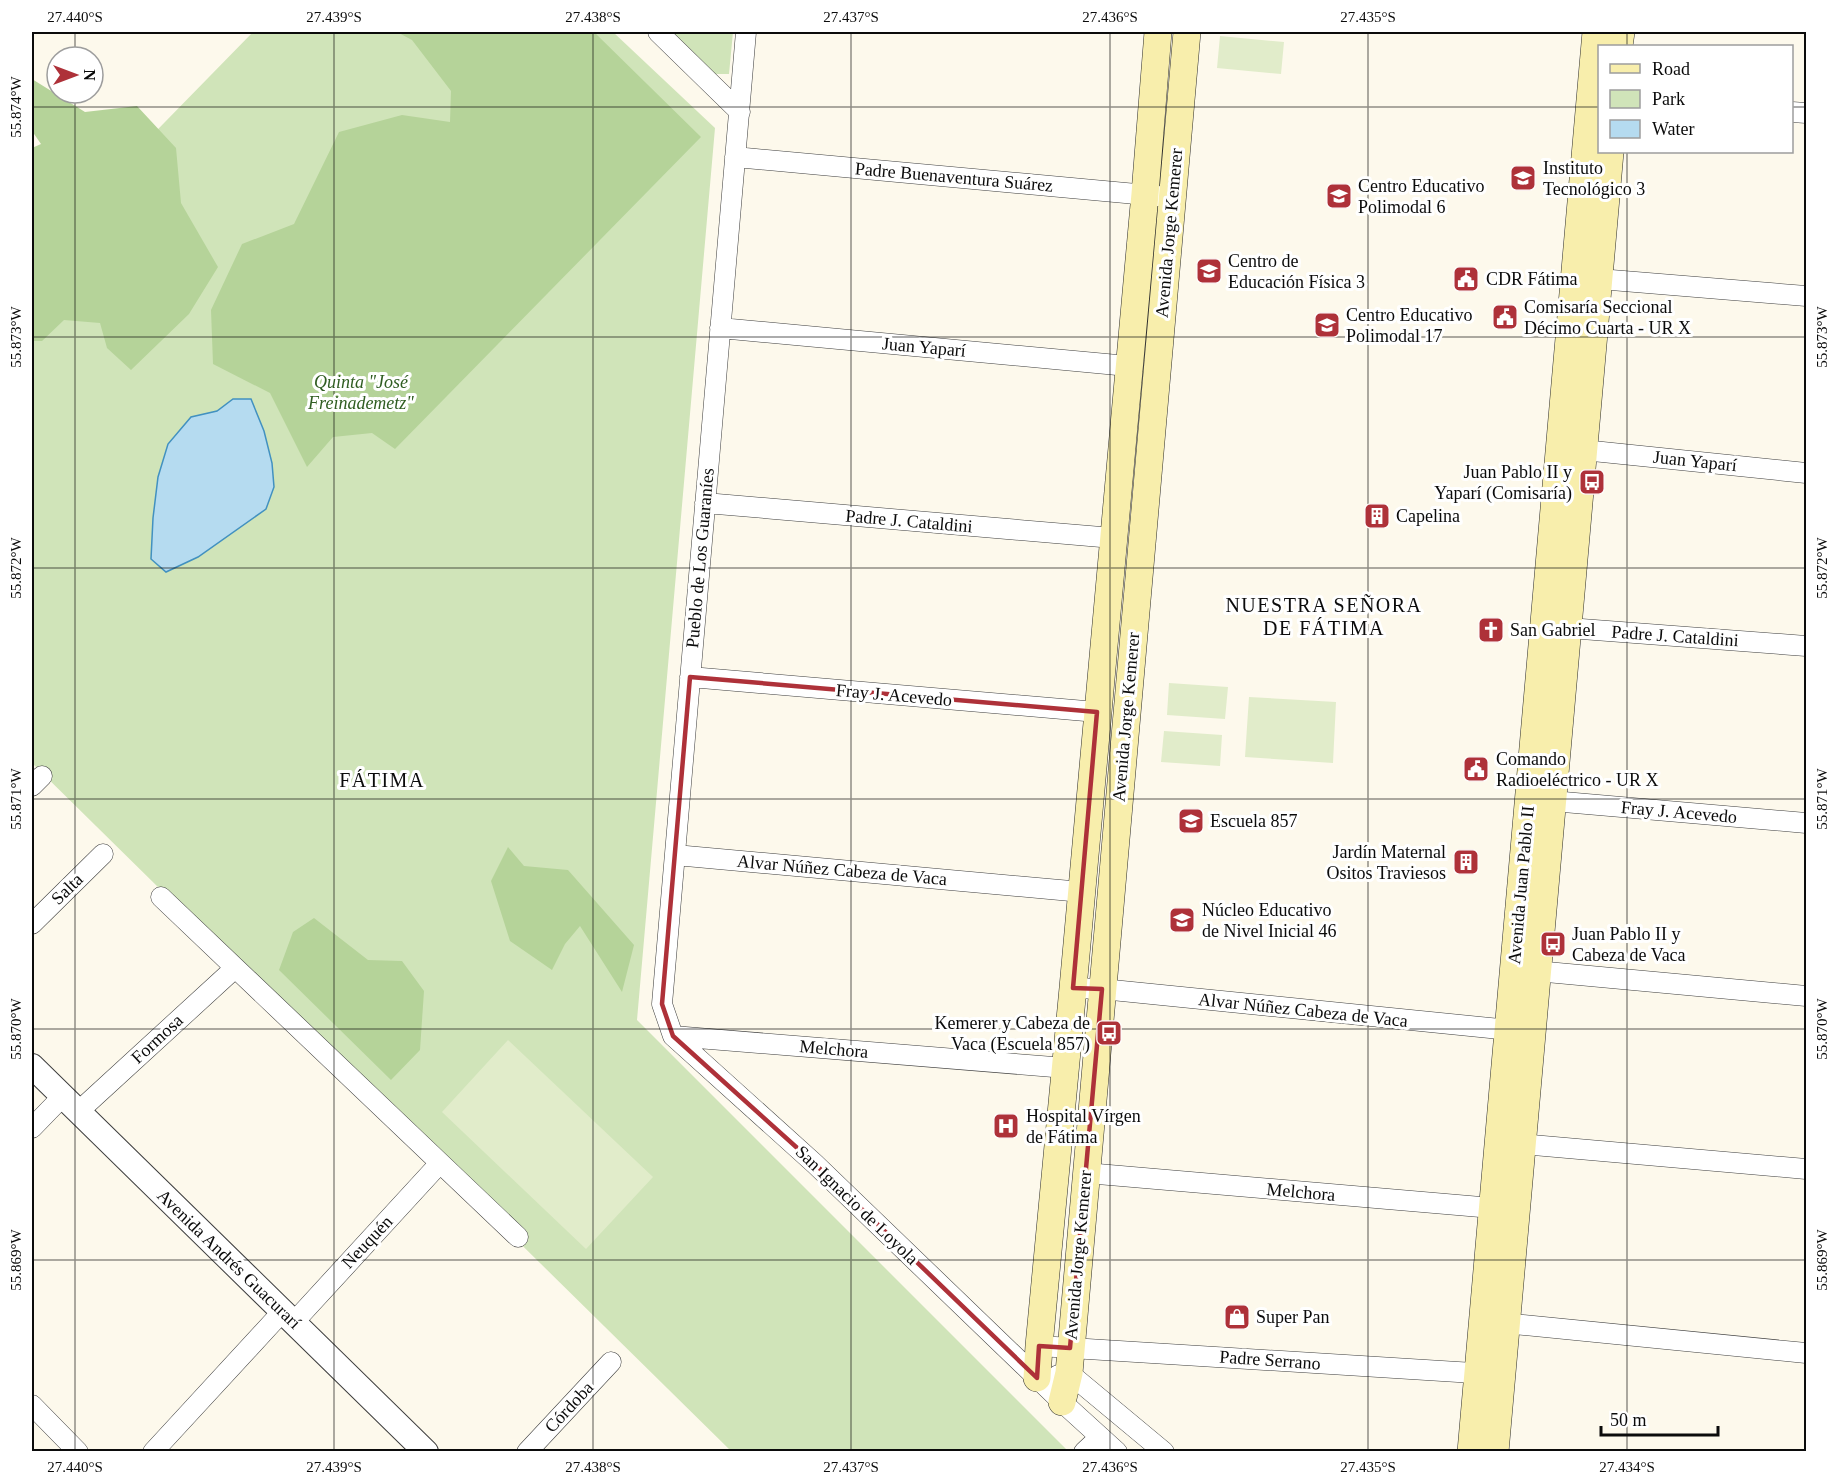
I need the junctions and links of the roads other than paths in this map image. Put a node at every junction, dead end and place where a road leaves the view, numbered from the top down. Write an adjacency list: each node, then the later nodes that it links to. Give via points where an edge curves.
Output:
1 (658, 32): 7 (street)
2 (746, 32): 7 (street, Pueblo de Los Guaraníes)
3 (1158, 32): 10 (main road, Avenida Jorge Kemerer)
4 (1187, 32): 11 (main road, Avenida Jorge Kemerer)
5 (1596, 32): 6 (main road, Avenida Juan Pablo II)
6 (1595, 96): 20 (main road, Avenida Juan Pablo II)
7 (740, 112): 9 (street, Pueblo de Los Guaraníes)
8 (1610, 153): 12 (main road, Avenida Juan Pablo II)
9 (735, 157): 10 (street, Padre Buenaventura Suárez); 14 (street, Pueblo de Los Guaraníes)
10 (1145, 195): 11 (street, Padre Buenaventura Suárez); 15 (main road, Avenida Jorge Kemerer)
11 (1172, 197): 34 (main road, Avenida Jorge Kemerer)
12 (1599, 279): 13 (street); 16 (main road, Avenida Juan Pablo II)
13 (1806, 296)
14 (720, 328): 15 (street, Juan Yaparí); 18 (street, Pueblo de Los Guaraníes)
15 (1128, 366): 19 (main road, Avenida Jorge Kemerer)
16 (1583, 450): 17 (street, Juan Yaparí); 20 (main road, Avenida Juan Pablo II)
17 (1806, 472)
18 (705, 503): 19 (street, Padre J. Cataldini); 22 (street, Pueblo de Los Guaraníes)
19 (1113, 538): 23 (main road, Avenida Jorge Kemerer)
20 (1556, 627): 21 (street, Padre J. Cataldini); 24 (main road, Avenida Juan Pablo II); 32 (main road, Avenida Juan Pablo II)
21 (1806, 646)
22 (690, 677): 23 (street, Fray J. Acevedo); 27 (street, Pueblo de Los Guaraníes)
23 (1098, 712): 28 (main road, Avenida Jorge Kemerer)
24 (1552, 801): 25 (street, Fray J. Acevedo); 32 (main road, Avenida Juan Pablo II)
25 (1806, 823)
26 (103, 854): 30 (street, Salta)
27 (675, 855): 28 (street, Alvar Núñez Cabeza de Vaca); 37 (street, Pueblo de Los Guaraníes, via 662,1004)
28 (1082, 892): 33 (main road, Avenida Jorge Kemerer)
29 (161, 897): 31 (street)
30 (32, 924)
31 (235, 968): 40 (street, Formosa); 43 (street)
32 (1525, 970): 35 (street); 36 (main road, Avenida Juan Pablo II)
33 (1073, 988): 34 (street, Alvar Núñez Cabeza de Vaca); 39 (main road, Avenida Jorge Kemerer)
34 (1102, 989): 36 (street, Alvar Núñez Cabeza de Vaca); 45 (main road, Avenida Jorge Kemerer)
35 (1806, 996)
36 (1520, 1031): 42 (main road, Avenida Juan Pablo II)
37 (673, 1036): 39 (street, Melchora); 55 (street, San Ignacio de Loyola, via 815,1164)
38 (32, 1066): 40 (street, Avenida Andrés Guacurarí)
39 (1066, 1068): 50 (main road, Avenida Jorge Kemerer)
40 (70, 1104): 41 (street, Formosa); 48 (street, Avenida Andrés Guacurarí)
41 (32, 1128)
42 (1510, 1143): 44 (street); 46 (main road, Avenida Juan Pablo II)
43 (440, 1163): 47 (street); 48 (street, Neuquén)
44 (1806, 1169)
45 (1086, 1173): 46 (street, Melchora); 52 (main road, Avenida Jorge Kemerer)
46 (1504, 1209): 49 (main road, Avenida Juan Pablo II)
47 (518, 1237)
48 (288, 1317): 60 (street, Neuquén); 61 (street, Avenida Andrés Guacurarí)
49 (1494, 1322): 51 (street); 54 (main road, Avenida Juan Pablo II)
50 (1039, 1346): 52 (street, Padre Serrano); 55 (main road, Avenida Jorge Kemerer)
51 (1806, 1353)
52 (1070, 1360): 54 (street, Padre Serrano); 55 (street); 56 (main road, Avenida Jorge Kemerer); 65 (street)
53 (611, 1362): 62 (street, Córdoba)
54 (1490, 1374): 66 (main road, Avenida Juan Pablo II); 67 (main road, Avenida Juan Pablo II)
55 (1037, 1378): 56 (street, San Ignacio de Loyola)
56 (1062, 1402): 58 (street, San Ignacio de Loyola)
57 (32, 1405): 59 (street)
58 (1100, 1437): 63 (street); 64 (street, San Ignacio de Loyola)
59 (78, 1452)
60 (153, 1452)
61 (426, 1452)
62 (527, 1452)
63 (1084, 1452)
64 (1117, 1452)
65 (1164, 1452)
66 (1471, 1452)
67 (1495, 1452)

